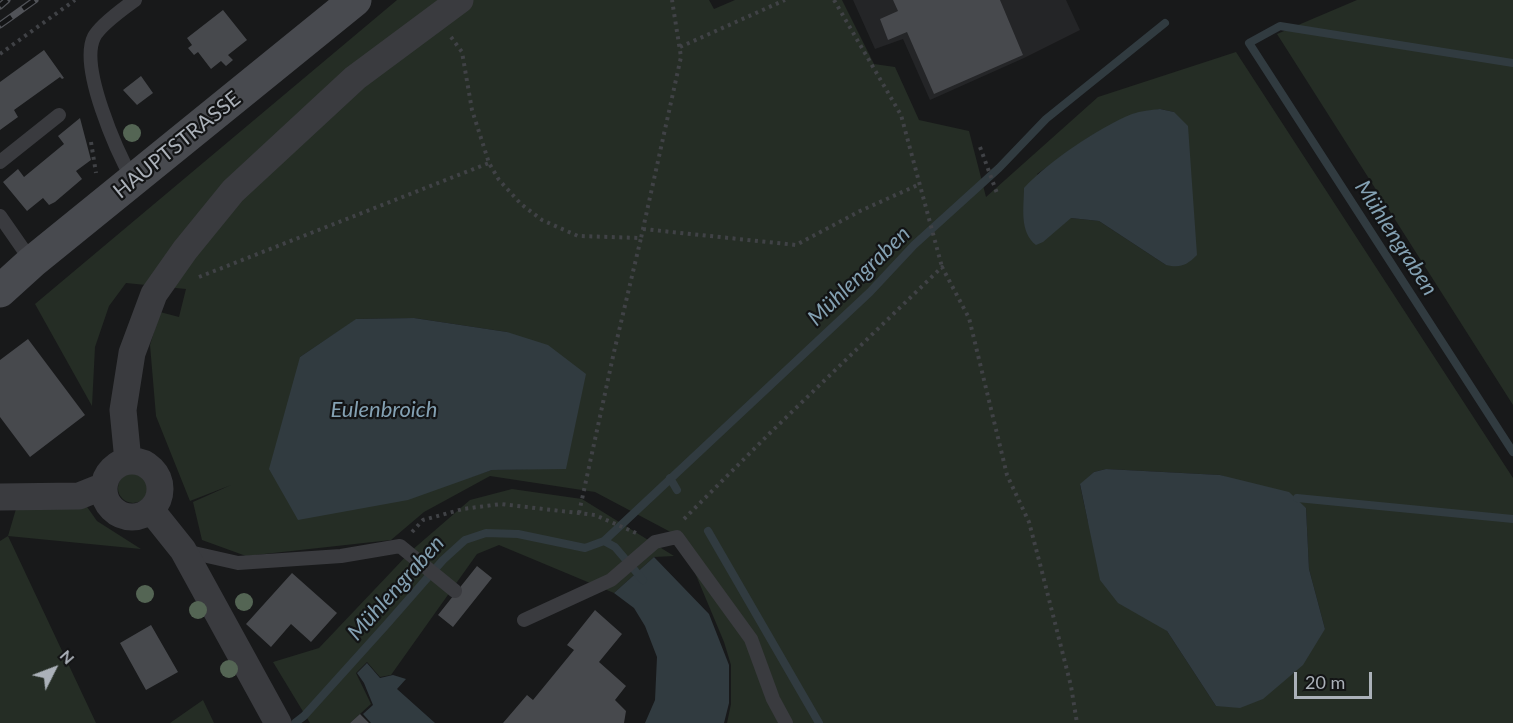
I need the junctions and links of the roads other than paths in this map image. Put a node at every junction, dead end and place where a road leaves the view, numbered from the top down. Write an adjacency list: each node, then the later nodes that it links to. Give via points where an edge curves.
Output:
1 (135, 0): 6 (lane, via 94,36 89,58 105,122)
2 (355, 0): 6 (main road, HAUPTSTRASSE)
3 (460, 0): 10 (street, via 355,78 233,191 185,249 154,294 132,353 123,410)
4 (59, 115): 5 (lane)
5 (0, 162)
6 (134, 181): 8 (main road, HAUPTSTRASSE)
7 (0, 216): 8 (lane)
8 (33, 262): 9 (main road, HAUPTSTRASSE)
9 (0, 291)
10 (128, 461): 11 (street, via 111,469); 13 (street, via 148,465 160,482 158,502)
11 (104, 486): 12 (street, via 79,496); 13 (street, via 115,511 124,516 143,515)
12 (0, 497)
13 (151, 510): 14 (street)
14 (183, 550): 15 (lane, via 238,563 341,556 400,546); 17 (street)
15 (455, 591)
16 (524, 620): 18 (lane, via 611,580 655,542 677,537 751,639)
17 (275, 717)
18 (786, 723)

